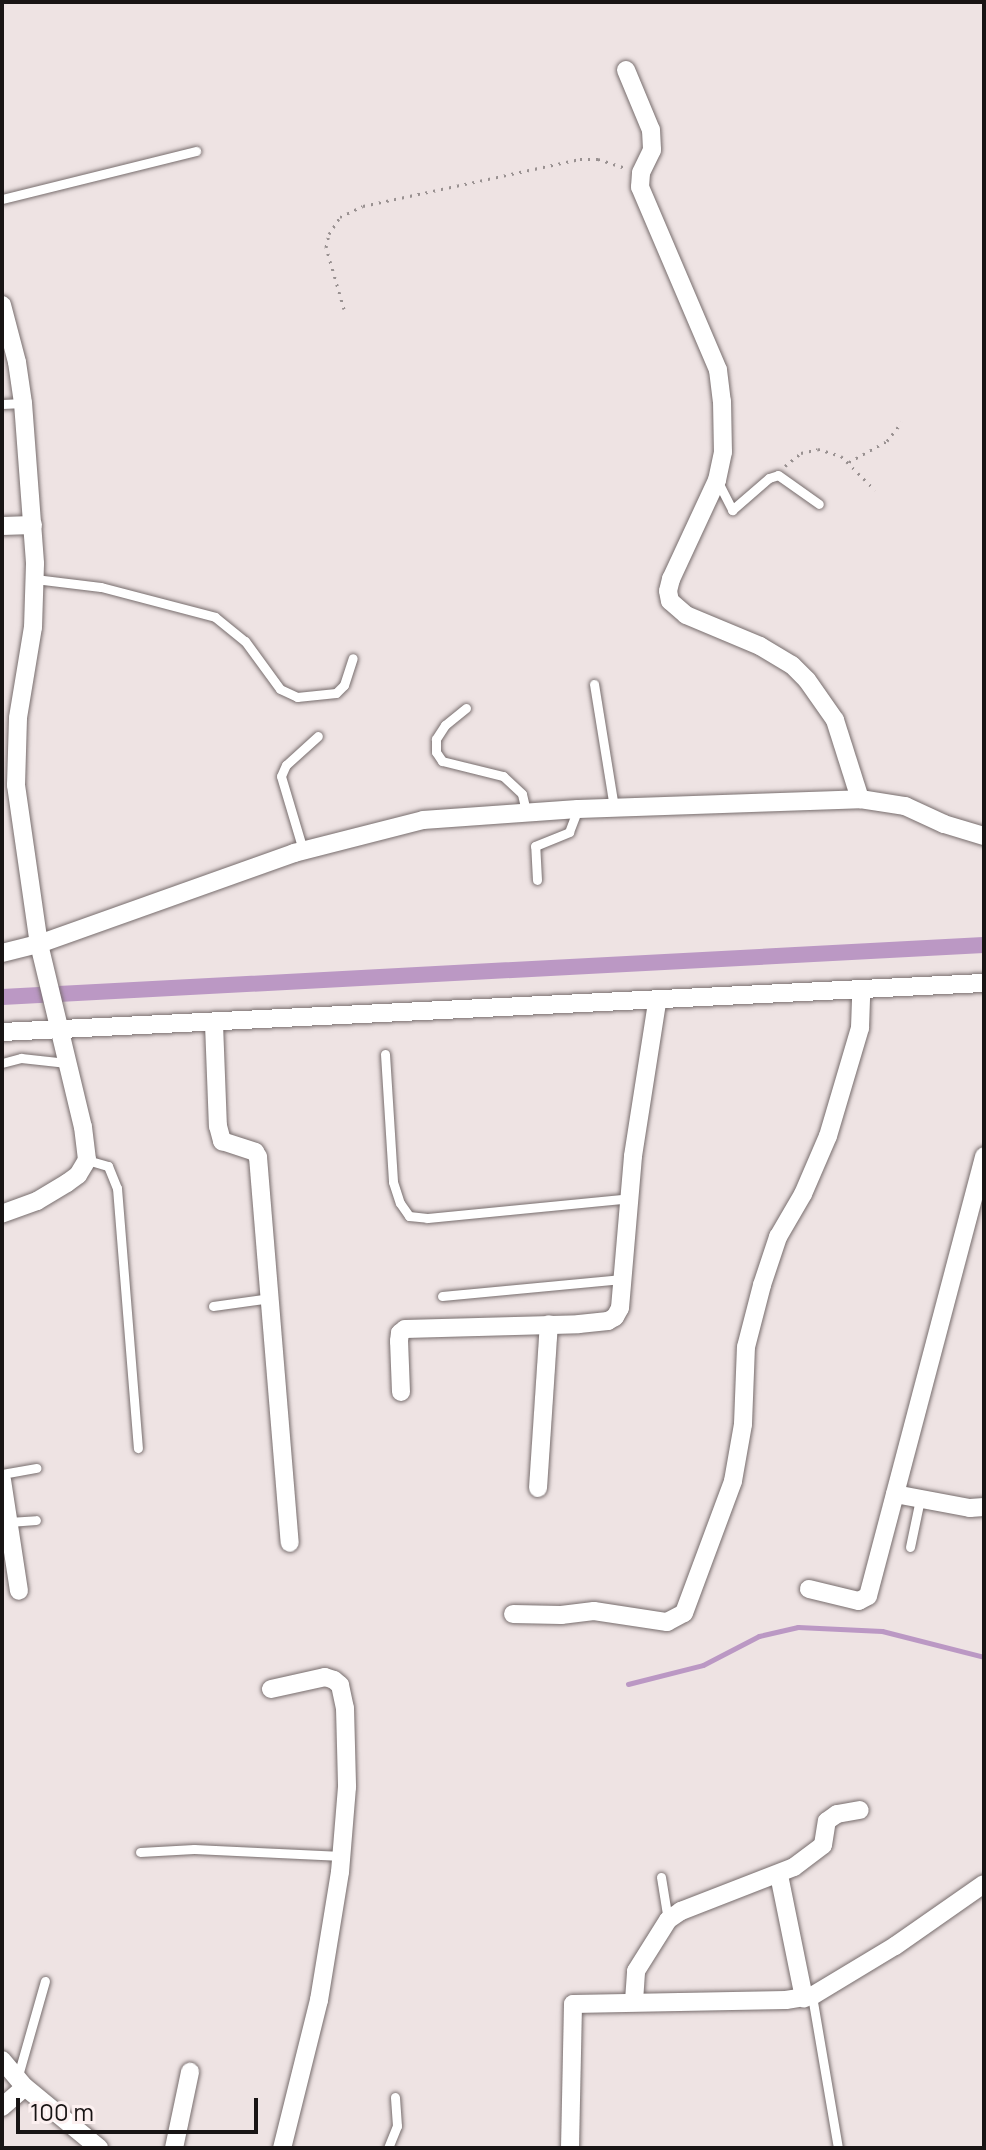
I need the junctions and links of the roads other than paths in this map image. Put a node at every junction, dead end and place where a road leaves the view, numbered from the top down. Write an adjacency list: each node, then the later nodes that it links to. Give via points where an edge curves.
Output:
1 (626, 70): 7 (street, via 651,130 652,150 640,187 718,370 723,452)
2 (196, 151): 3 (lane)
3 (2, 199)
4 (2, 305): 5 (street)
5 (23, 403): 6 (lane); 9 (street)
6 (2, 404)
7 (717, 480): 8 (lane, via 732,510 778,475); 16 (street, via 671,579 670,601 686,615 760,646 807,680 835,720)
8 (819, 504)
9 (33, 525): 10 (street); 11 (street)
10 (2, 526)
11 (35, 579): 12 (lane, via 101,587 215,617 245,641 280,689 297,697 336,693); 23 (street, via 15,755)
12 (353, 658)
13 (594, 684): 17 (lane)
14 (466, 708): 19 (lane, via 445,725 436,739 436,752 442,761 503,776 522,794)
15 (318, 736): 21 (lane, via 281,776)
16 (860, 799): 17 (street); 20 (street, via 905,806)
17 (614, 807): 18 (street)
18 (578, 809): 19 (street); 22 (lane, via 569,832 535,846)
19 (526, 812): 21 (street, via 423,820)
20 (984, 836)
21 (303, 850): 23 (street)
22 (537, 880)
23 (39, 944): 24 (street); 29 (street)
24 (2, 953)
25 (984, 983): 26 (street)
26 (861, 992): 27 (street); 57 (street, via 860,1028 828,1136 778,1237 762,1285 746,1347 743,1424 733,1481 684,1613 667,1622 594,1611)
27 (657, 1002): 28 (street); 36 (street)
28 (214, 1024): 29 (street); 40 (street, via 218,1126 222,1141 258,1157)
29 (59, 1030): 30 (street); 33 (street)
30 (2, 1032)
31 (385, 1054): 36 (lane, via 393,1182 409,1216)
32 (2, 1063): 33 (lane, via 21,1058)
33 (67, 1063): 35 (street)
34 (984, 1156): 48 (street)
35 (87, 1160): 37 (street, via 67,1183); 44 (lane, via 108,1166 117,1188)
36 (630, 1198): 38 (street)
37 (2, 1214)
38 (623, 1278): 39 (lane); 42 (street, via 620,1308 608,1321)
39 (442, 1296)
40 (270, 1298): 41 (lane); 53 (street)
41 (213, 1306)
42 (549, 1324): 43 (street, via 405,1329 399,1341); 47 (street)
43 (401, 1392)
44 (138, 1448)
45 (36, 1468): 46 (lane)
46 (2, 1477): 52 (street)
47 (538, 1488)
48 (895, 1494): 49 (street); 55 (street, via 868,1596 859,1601)
49 (920, 1499): 50 (street); 54 (lane)
50 (984, 1507)
51 (36, 1520): 52 (lane)
52 (9, 1522): 56 (street)
53 (290, 1543)
54 (910, 1547)
55 (809, 1589)
56 (19, 1591)
57 (513, 1614)
58 (271, 1689): 61 (street, via 325,1677 340,1685 347,1787)
59 (860, 1810): 62 (street, via 827,1821 823,1845)
60 (140, 1852): 61 (lane, via 194,1849)
61 (342, 1856): 76 (street, via 319,2000)
62 (779, 1875): 65 (street); 67 (street)
63 (661, 1877): 65 (lane)
64 (984, 1884): 67 (street, via 895,1946)
65 (668, 1920): 68 (street, via 636,1971)
66 (45, 1981): 71 (lane)
67 (808, 1997): 68 (street); 79 (lane)
68 (634, 2001): 78 (street, via 577,2002 570,2008)
69 (2, 2060): 71 (street)
70 (190, 2072): 75 (street)
71 (21, 2083): 73 (street); 74 (street)
72 (395, 2097): 77 (lane, via 397,2126)
73 (2, 2107)
74 (99, 2148)
75 (174, 2148)
76 (282, 2148)
77 (388, 2148)
78 (570, 2148)
79 (838, 2148)

